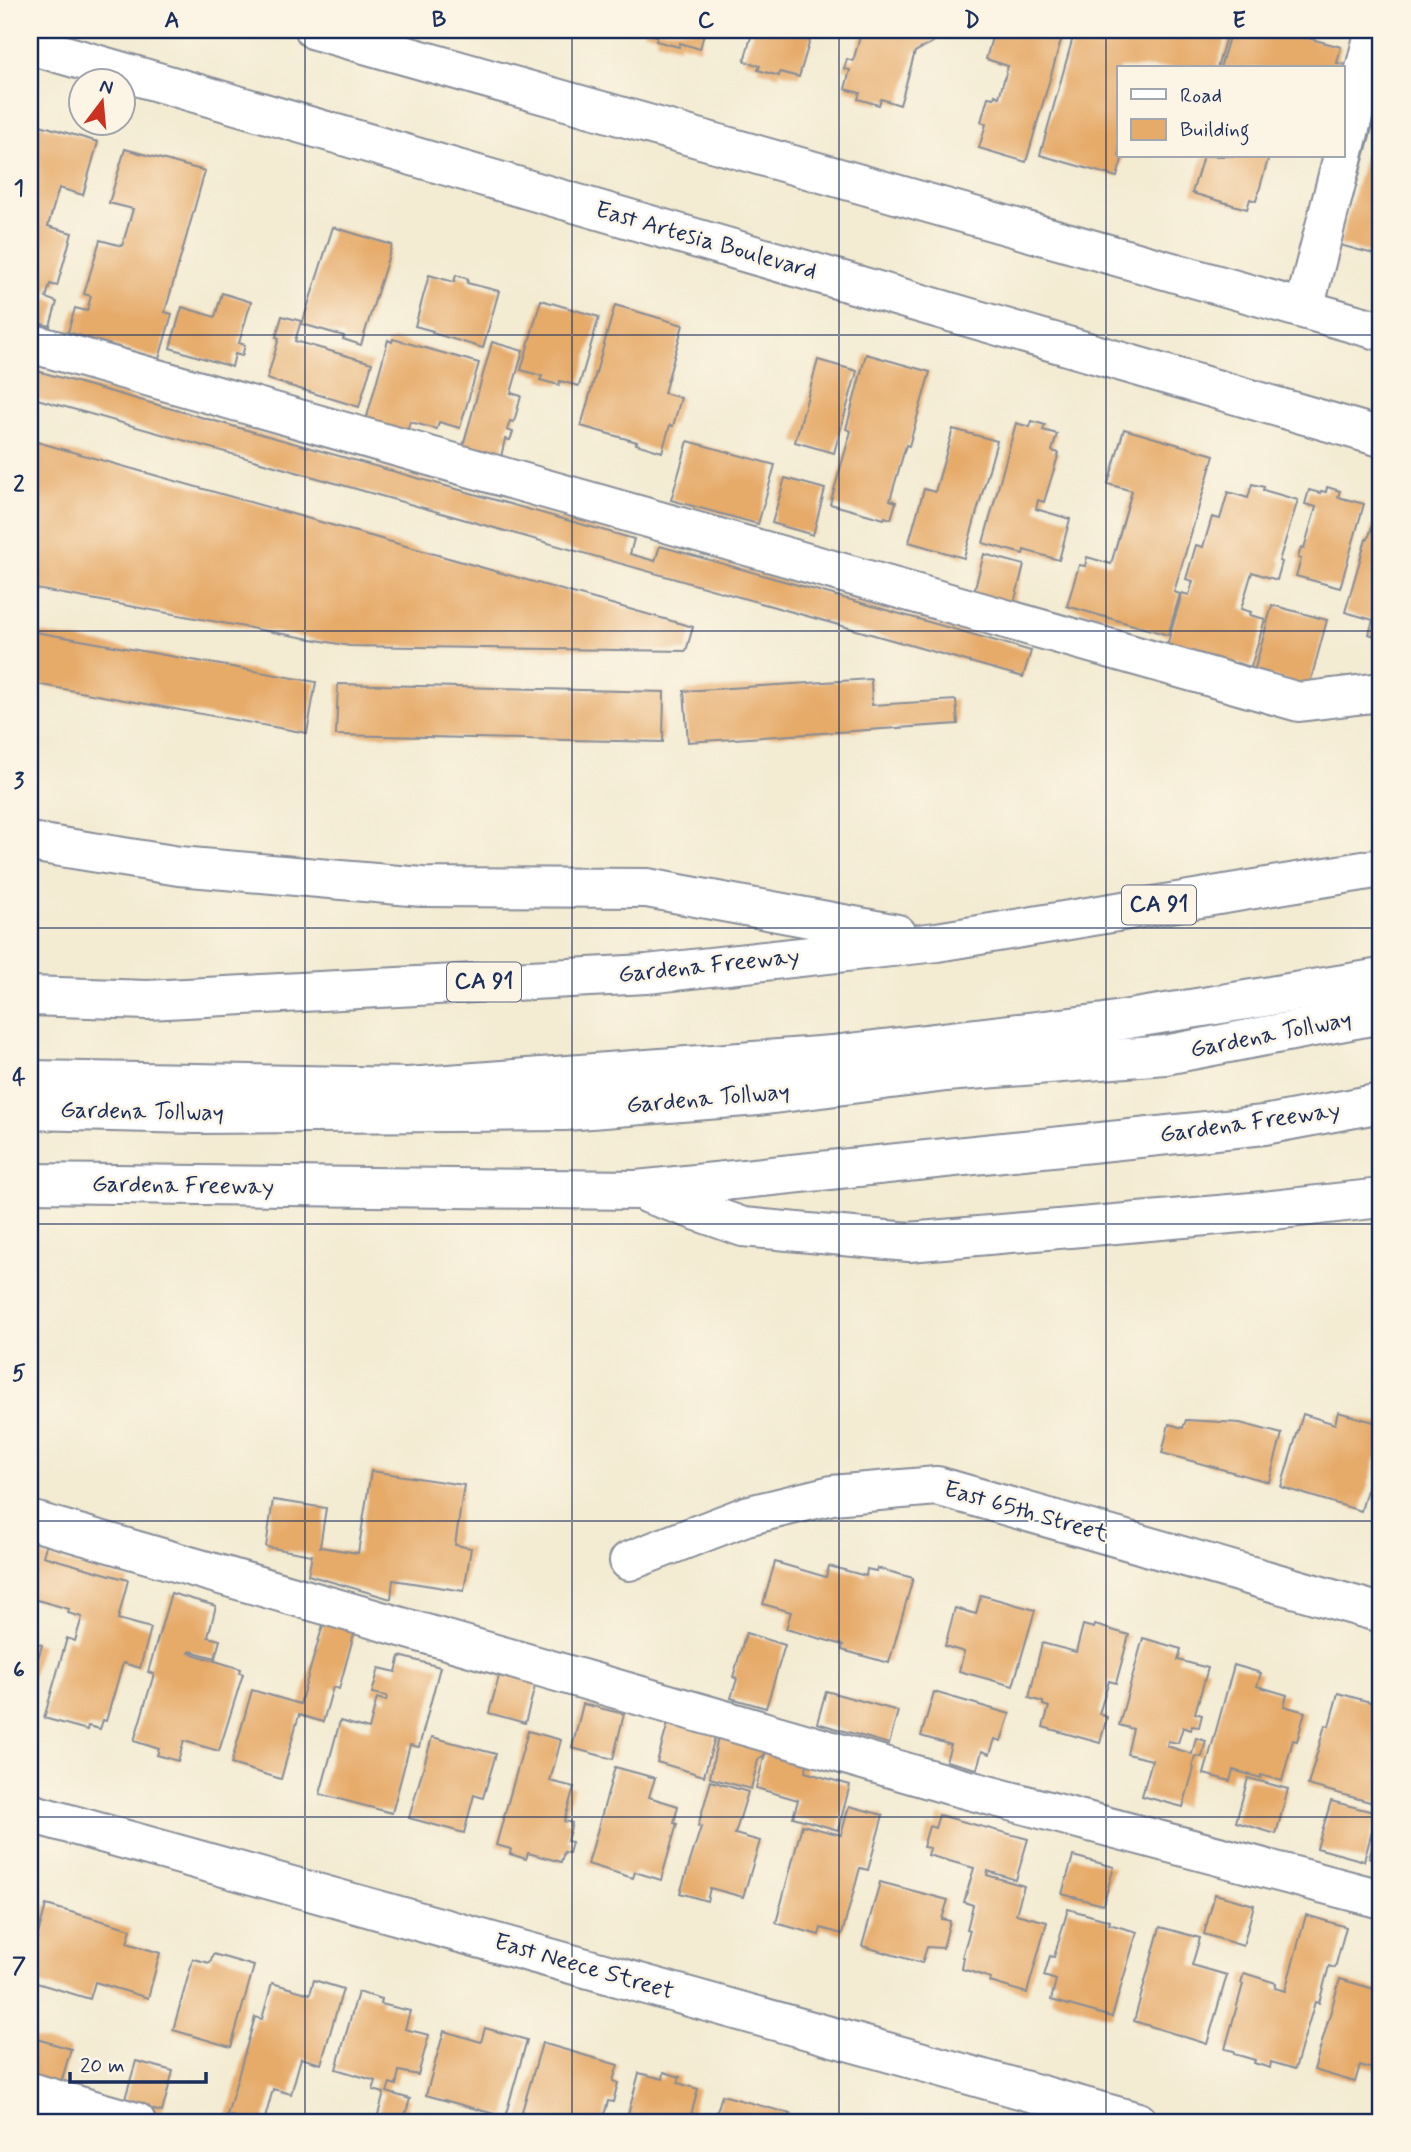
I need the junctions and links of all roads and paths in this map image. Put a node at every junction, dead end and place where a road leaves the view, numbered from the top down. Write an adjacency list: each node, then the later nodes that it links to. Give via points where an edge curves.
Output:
1 (315, 30): 6 (main road)
2 (1375, 30): 4 (main road)
3 (30, 45): 9 (main road, East Artesia Boulevard)
4 (1344, 152)
5 (1342, 158): 6 (main road)
6 (1304, 309): 7 (main road)
7 (1381, 331)
8 (30, 343): 10 (main road, via 1299,702)
9 (1381, 437)
10 (1381, 692)
11 (30, 842): 13 (main road, via 179,866 422,887 647,888)
12 (1381, 868): 13 (main road, Gardena Freeway / CA 91)
13 (937, 942): 15 (main road, Gardena Freeway / CA 91, via 647,974 147,1000)
14 (1381, 978): 17 (main road, Gardena Tollway, via 1104,1023 859,1052 517,1079 408,1087)
15 (30, 996)
16 (1381, 1014): 19 (main road, Gardena Tollway, via 1166,1055 565,1111 195,1114)
17 (30, 1080)
18 (1381, 1103): 21 (main road, Gardena Freeway, via 1264,1125)
19 (30, 1110)
20 (30, 1183): 21 (main road, Gardena Freeway)
21 (637, 1190): 22 (main road, via 743,1227 909,1242)
22 (1381, 1198)
23 (30, 1520): 27 (main road, via 950,1785)
24 (629, 1561): 25 (main road, East 65th Street, via 746,1516 832,1495 937,1486)
25 (1381, 1613)
26 (30, 1813): 30 (main road, East Neece Street)
27 (1381, 1899)
28 (30, 2092): 29 (main road)
29 (136, 2122)
30 (1138, 2122)

